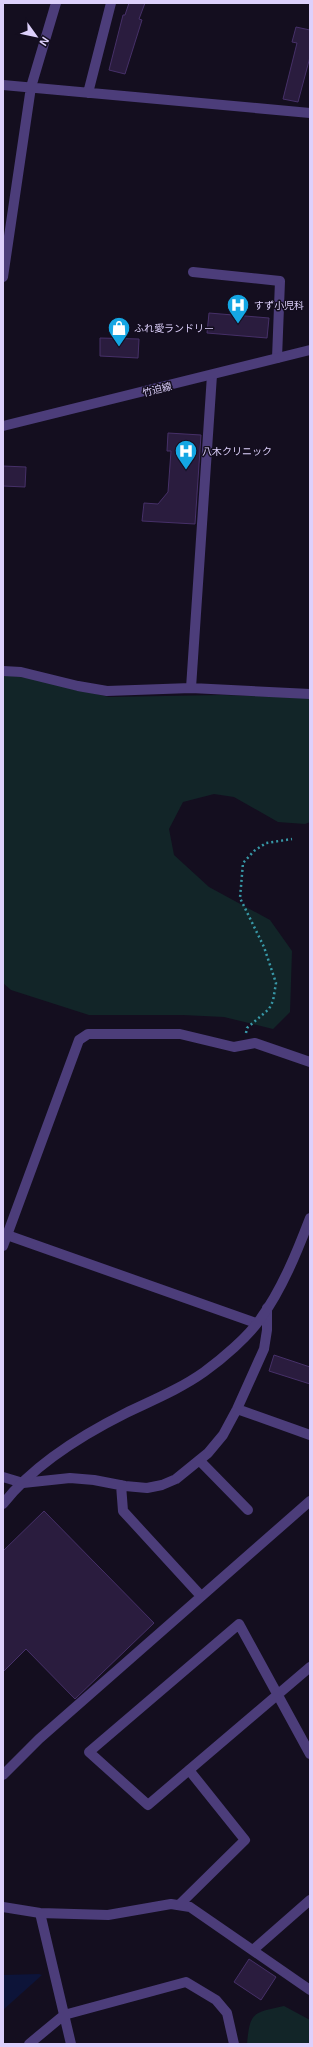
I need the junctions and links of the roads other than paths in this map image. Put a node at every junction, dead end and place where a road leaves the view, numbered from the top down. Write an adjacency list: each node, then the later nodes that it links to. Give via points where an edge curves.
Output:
1 (56, 3): 4 (street)
2 (111, 3): 5 (street)
3 (3, 85): 4 (street)
4 (31, 87): 5 (street); 8 (street)
5 (88, 93): 6 (street)
6 (310, 113)
7 (193, 272): 10 (street, via 280,281)
8 (3, 277)
9 (310, 350): 10 (street, 竹迫線)
10 (277, 358): 11 (street, 竹迫線)
11 (212, 375): 12 (street, 竹迫線); 14 (street)
12 (3, 426)
13 (3, 671): 14 (street, via 22,672 107,691)
14 (191, 688): 15 (street)
15 (310, 694)
16 (310, 1062): 18 (street, via 255,1043 234,1047 175,1034 88,1034 79,1040)
17 (310, 1218): 20 (street, via 290,1268)
18 (7, 1236): 19 (street); 21 (street)
19 (3, 1246)
20 (267, 1308): 21 (street); 22 (street, via 264,1349)
21 (256, 1323): 26 (street, via 241,1340 204,1372 80,1439 39,1468)
22 (237, 1409): 23 (street); 24 (street, via 223,1435)
23 (310, 1435)
24 (200, 1461): 27 (street, via 176,1479 162,1485 147,1488); 30 (street)
25 (3, 1477): 26 (street)
26 (23, 1483): 27 (street, via 70,1478); 29 (street)
27 (121, 1485): 31 (street, via 124,1511)
28 (310, 1501): 31 (street)
29 (3, 1504)
30 (248, 1510)
31 (201, 1596): 36 (street, via 39,1739)
32 (310, 1666): 33 (street)
33 (278, 1694): 34 (street); 35 (street); 35 (street, via 239,1624 89,1752 148,1805)
34 (310, 1754)
35 (189, 1770): 38 (street, via 245,1840)
36 (3, 1775)
37 (310, 1900): 41 (street)
38 (180, 1904): 40 (street, via 108,1915); 41 (street, via 197,1910)
39 (3, 1907): 40 (street)
40 (40, 1913): 43 (street)
41 (253, 1950): 42 (street)
42 (310, 1990)
43 (64, 2014): 44 (street, via 186,1982 216,2000 227,2013); 45 (street); 46 (street)
44 (231, 2043)
45 (29, 2044)
46 (71, 2044)

